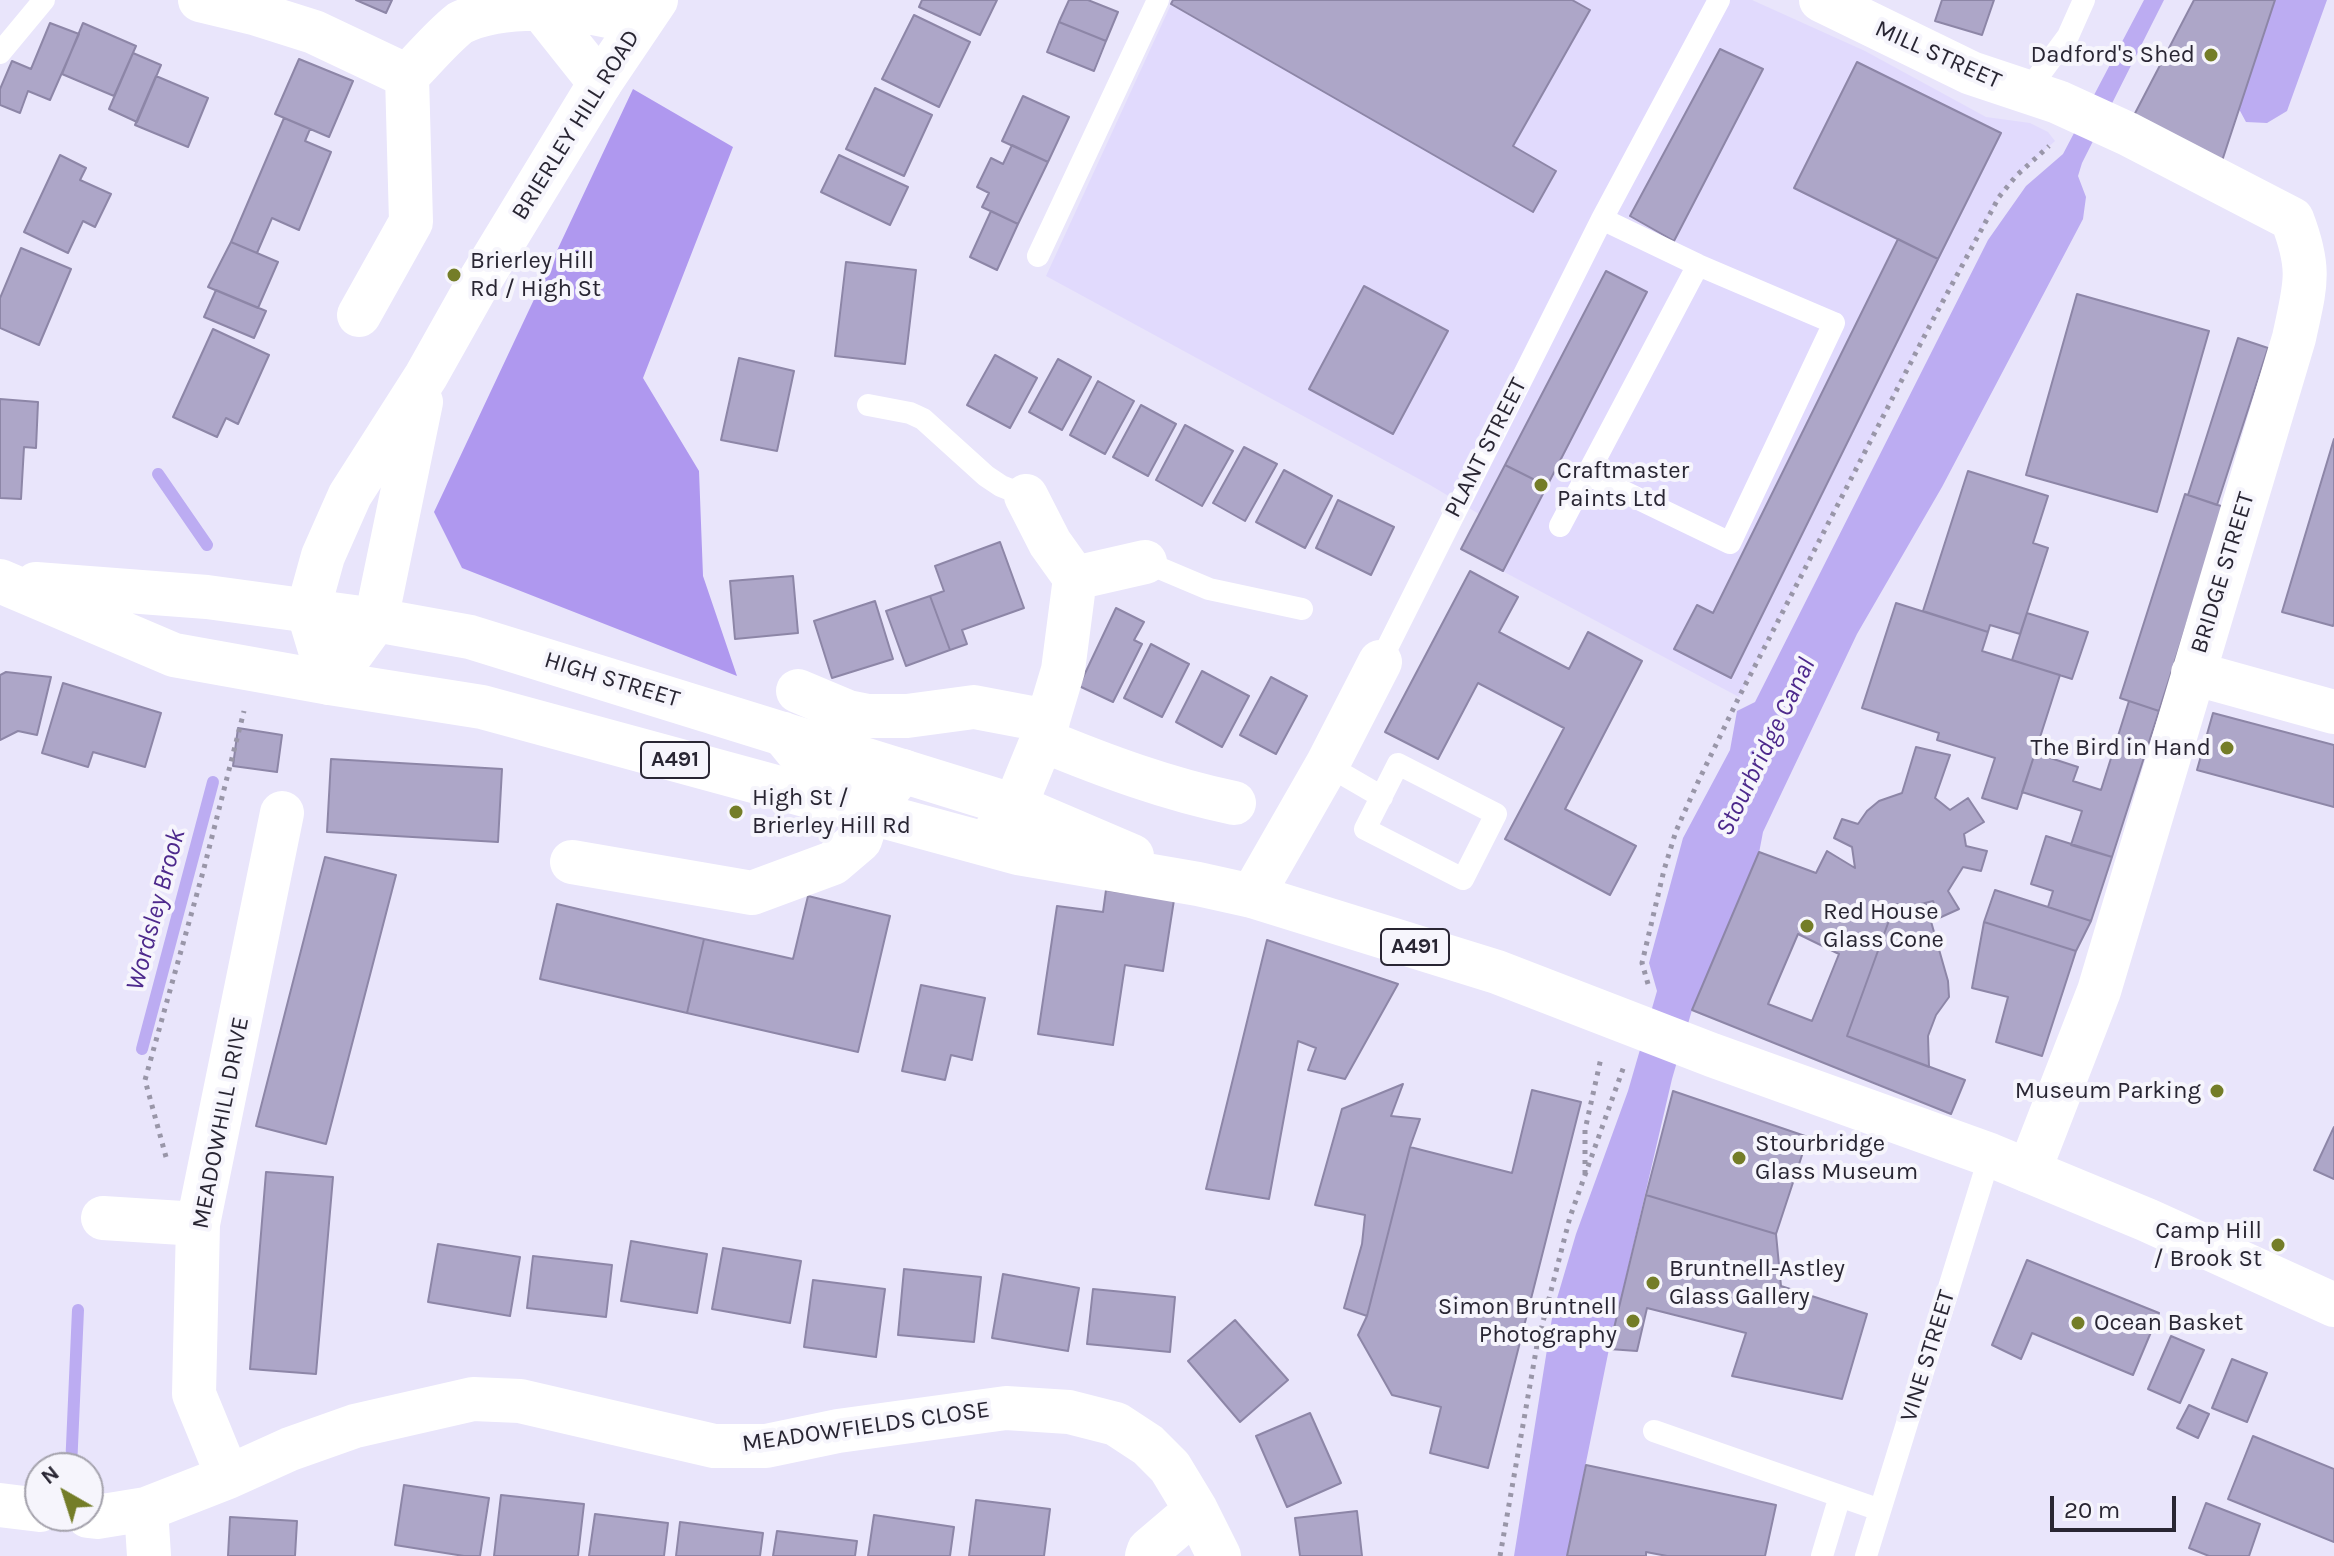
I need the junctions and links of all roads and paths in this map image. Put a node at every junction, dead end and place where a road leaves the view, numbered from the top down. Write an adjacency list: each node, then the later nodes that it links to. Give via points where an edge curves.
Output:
1 (44, 0): 9 (lane)
2 (200, 0): 10 (main road, via 314,32)
3 (1158, 0): 16 (lane)
4 (1719, 0): 14 (lane, PLANT STREET)
5 (1821, 0): 12 (main road, MILL STREET, via 1971,73)
6 (2084, 0): 12 (lane)
7 (538, 5): 8 (main road); 10 (main road, via 513,4 461,22); 11 (main road)
8 (648, 12): 11 (main road, BRIERLEY HILL ROAD)
9 (0, 53)
10 (407, 76): 18 (main road, via 411,222)
11 (600, 83): 19 (main road, BRIERLEY HILL ROAD)
12 (2042, 98): 15 (main road, BRIDGE STREET, via 2128,134 2292,219)
13 (1999, 197): 50 (path, via 1739,697 1676,831)
14 (1602, 219): 17 (lane); 30 (lane, PLANT STREET)
15 (2318, 250): 31 (main road, BRIDGE STREET)
16 (1038, 256)
17 (1698, 265): 21 (lane); 21 (lane, via 1834,323 1730,543)
18 (359, 315)
19 (426, 376): 28 (main road, BRIERLEY HILL ROAD, via 350,495 323,556); 29 (main road, BRIERLEY HILL ROAD)
20 (868, 405): 22 (lane, via 923,419 986,476)
21 (1589, 475): 23 (lane)
22 (1026, 496): 25 (main road)
23 (1560, 526)
24 (1145, 562): 25 (main road); 27 (lane, via 1209,589)
25 (1075, 578): 36 (main road, via 1063,670)
26 (1, 581): 28 (main road, HIGH STREET / A491); 32 (main road, HIGH STREET / A491, via 174,655)
27 (1302, 609)
28 (308, 610): 29 (main road, HIGH STREET / A491); 32 (main road)
29 (376, 620): 32 (main road, BRIERLEY HILL ROAD); 37 (main road, HIGH STREET / A491, via 486,641)
30 (1380, 662): 38 (main road, PLANT STREET)
31 (2193, 673): 35 (main road); 51 (main road, BRIDGE STREET, via 2099,991)
32 (330, 683): 44 (main road, HIGH STREET / A491, via 482,707)
33 (798, 691): 36 (main road, via 868,716 974,707)
34 (246, 703): 54 (path, via 145,1080)
35 (2334, 712)
36 (1045, 730): 41 (main road, via 1123,773); 42 (main road)
37 (783, 734): 39 (main road, HIGH STREET / A491); 44 (main road, via 809,766 857,783)
38 (1327, 765): 40 (lane); 49 (main road, PLANT STREET)
39 (903, 771): 42 (main road, HIGH STREET / A491); 44 (main road)
40 (1382, 797): 40 (lane, via 1365,829 1463,879 1496,814 1398,764)
41 (1234, 803)
42 (1015, 806): 45 (main road); 47 (main road, via 1020,829 1052,840); 48 (main road, HIGH STREET / A491)
43 (282, 813): 54 (main road, MEADOWHILL DRIVE)
44 (869, 813): 45 (main road, HIGH STREET / A491); 46 (main road, via 860,840 833,863 752,893)
45 (985, 844): 47 (main road, HIGH STREET / A491)
46 (572, 862)
47 (1070, 863): 48 (main road, HIGH STREET / A491)
48 (1198, 884): 49 (main road, HIGH STREET / A491)
49 (1252, 896): 50 (main road, HIGH STREET / A491, via 1497,972)
50 (1626, 1034): 51 (main road, HIGH STREET, via 1712,1055); 52 (path); 52 (path, via 1585,1130)
51 (2009, 1163): 55 (main road); 63 (lane, VINE STREET)
52 (1585, 1179): 68 (path, via 1537,1345)
53 (103, 1218): 54 (main road)
54 (191, 1224): 57 (main road, MEADOWHILL DRIVE, via 194,1394)
55 (2334, 1305)
56 (1654, 1431): 58 (lane)
57 (228, 1477): 61 (main road, MEADOWFIELDS CLOSE); 62 (main road, MEADOWFIELDS CLOSE, via 355,1426 473,1399 520,1401 714,1446 766,1446 1006,1408 1069,1412 1116,1424 1170,1467)
58 (1840, 1496): 63 (lane); 69 (lane)
59 (0, 1505): 60 (main road)
60 (24, 1508)
61 (146, 1509): 64 (main road, MEADOWFIELDS CLOSE); 65 (main road)
62 (1196, 1510): 66 (main road); 67 (main road, MEADOWFIELDS CLOSE)
63 (1880, 1510): 70 (lane, VINE STREET)
64 (104, 1516)
65 (149, 1556)
66 (1147, 1556)
67 (1219, 1556)
68 (1500, 1556)
69 (1822, 1556)
70 (1866, 1556)

